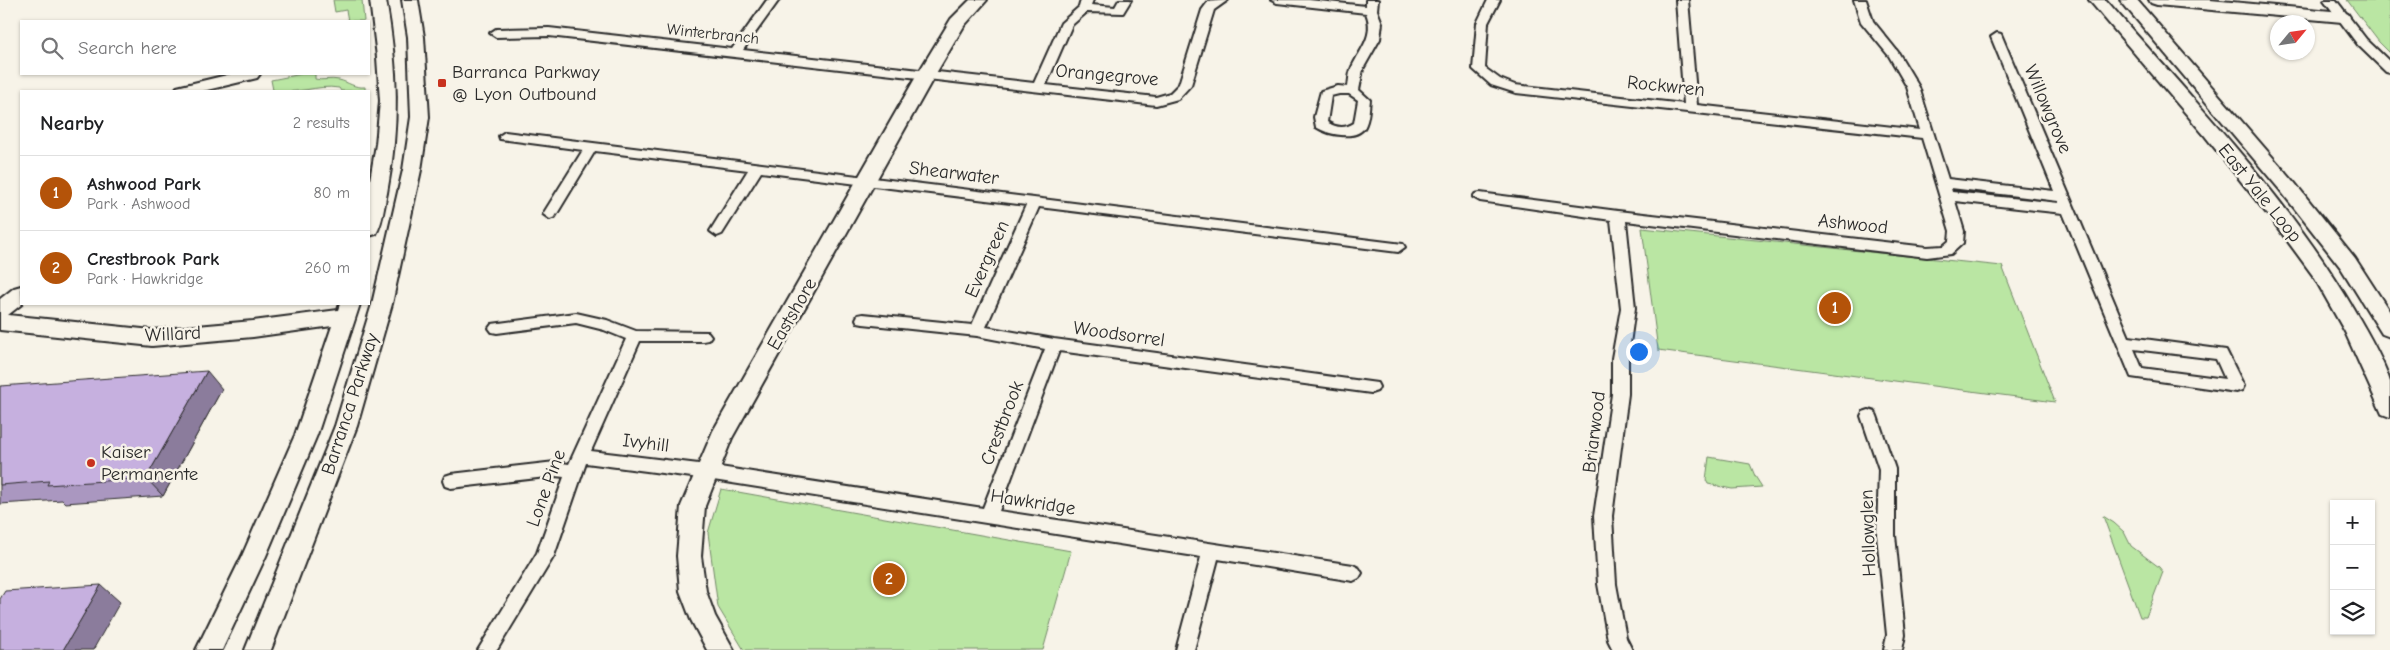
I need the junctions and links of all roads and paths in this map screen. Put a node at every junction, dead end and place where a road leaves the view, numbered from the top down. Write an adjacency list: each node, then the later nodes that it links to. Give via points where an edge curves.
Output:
1 (378, 0): 21 (main road)
2 (410, 0): 20 (main road, Barranca Parkway)
3 (773, 0): 22 (street)
4 (980, 0): 25 (main road, Eastshore, via 957,22)
5 (1126, 0): 15 (street, via 1119,11)
6 (1222, 0): 26 (street, Orangegrove, via 1212,4 1208,10 1184,85 1174,96 1156,101)
7 (1278, 0): 16 (street)
8 (1494, 0): 29 (street, Rockwren, via 1486,10 1480,37 1479,69 1492,81 1516,89)
9 (1682, 0): 29 (street)
10 (1860, 0): 30 (street, Ashwood, via 1868,22 1894,55 1913,88)
11 (2097, 0): 57 (main road, East Yale Loop, via 2223,147 2322,273 2356,332)
12 (2128, 0): 50 (main road, East Yale Loop, via 2287,186 2348,263)
13 (2157, 0): 17 (main road)
14 (2330, 0): 17 (street)
15 (1086, 4): 26 (street, via 1067,23)
16 (1371, 5): 28 (street, via 1376,23 1374,39 1358,69)
17 (2342, 17): 23 (street, via 2368,49)
18 (496, 33): 22 (street, Winterbranch, via 549,32)
19 (1996, 36): 38 (street, Willowgrove)
20 (416, 37): 21 (main road); 66 (main road, Barranca Parkway, via 420,117 412,170 382,304 346,426)
21 (377, 46): 41 (main road, via 388,114 378,193)
22 (735, 53): 25 (street, Winterbranch)
23 (2390, 69)
24 (247, 75): 27 (main road)
25 (926, 75): 26 (street, Orangegrove); 34 (main road, Eastshore)
26 (1038, 88)
27 (187, 90)
28 (1353, 91)
29 (1691, 108): 30 (street, Rockwren)
30 (1927, 135): 35 (street, Ashwood)
31 (505, 136): 32 (street, Shearwater)
32 (591, 148): 33 (street, Shearwater); 39 (street)
33 (756, 169): 34 (street, Shearwater); 42 (street)
34 (867, 182): 37 (street, Shearwater); 60 (main road, Eastshore, via 721,437)
35 (1945, 190): 38 (street); 40 (street, Ashwood, via 1957,231 1956,243 1946,250 1927,252)
36 (1480, 197): 40 (street, Ashwood)
37 (1034, 202): 43 (street, Shearwater); 51 (street, Evergreen)
38 (2066, 203): 54 (street, Willowgrove)
39 (550, 214)
40 (1618, 216): 70 (street, Briarwood, via 1628,308 1603,516 1607,584 1617,640)
41 (370, 225)
42 (717, 231)
43 (1398, 247)
44 (20, 294): 45 (main road)
45 (0, 310)
46 (348, 310): 48 (main road, Willard, via 253,329 152,338); 65 (main road, Barranca Parkway, via 306,435)
47 (862, 319): 51 (street, Woodsorrel)
48 (0, 322)
49 (497, 328): 52 (street, via 576,318)
50 (2390, 329)
51 (977, 331): 55 (street, Woodsorrel)
52 (636, 336): 53 (street); 59 (street, Lone Pine)
53 (703, 336)
54 (2123, 342): 54 (street, Willowgrove, via 2221,354 2236,386 2136,373)
55 (1054, 345): 56 (street, Woodsorrel); 62 (street, Crestbrook)
56 (1371, 387)
57 (2390, 408)
58 (1869, 416): 71 (street, Hollowglen, via 1887,469 1886,535 1896,635)
59 (578, 464): 60 (street, Ivyhill); 61 (street, Ivyhill); 67 (street, Lone Pine, via 544,556)
60 (707, 472): 62 (street, Hawkridge); 68 (main road, Eastshore, via 693,506 689,556 692,591)
61 (451, 481)
62 (988, 516): 63 (street, Hawkridge)
63 (1211, 551): 64 (street, Hawkridge); 69 (street)
64 (1353, 574)
65 (209, 650)
66 (258, 650)
67 (487, 650)
68 (721, 650)
69 (1185, 650)
70 (1623, 650)
71 (1893, 650)

